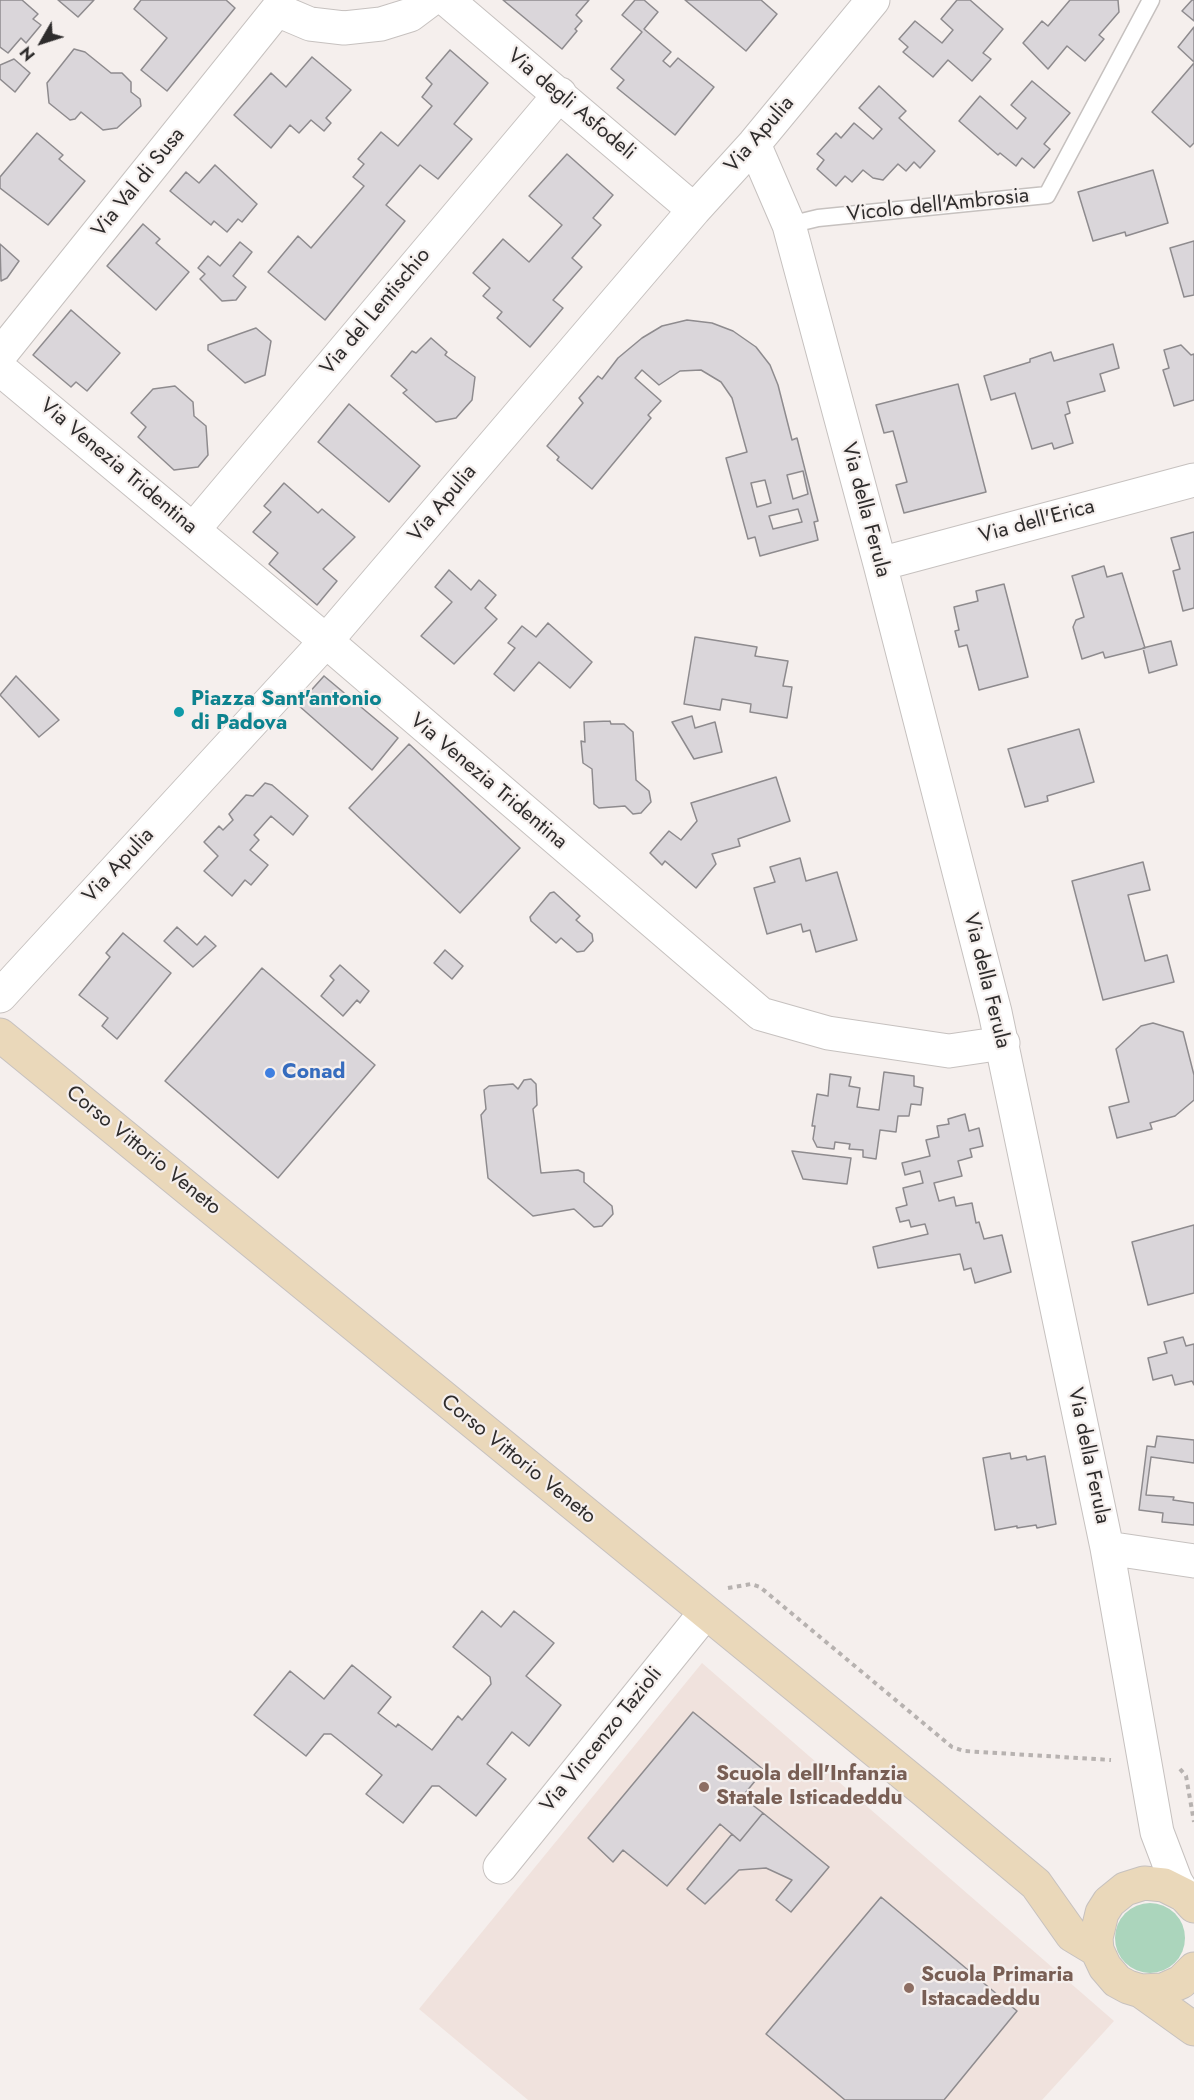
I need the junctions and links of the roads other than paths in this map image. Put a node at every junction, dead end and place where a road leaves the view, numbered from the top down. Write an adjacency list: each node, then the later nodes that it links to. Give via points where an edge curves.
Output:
1 (430, 0): 5 (street, via 410,15 381,24 344,28 310,24)
2 (447, 0): 6 (street, Via degli Asfodeli)
3 (873, 0): 7 (street, Via Apulia)
4 (1151, 0): 9 (lane, Vicolo dell'Ambrosia, via 1047,195 818,218)
5 (274, 5): 10 (street, Via Val di Susa)
6 (560, 94): 8 (street, Via degli Asfodeli); 13 (street, Via del Lentischio)
7 (754, 144): 8 (street, Via Apulia); 9 (street, Via della Ferula)
8 (694, 210): 15 (street, Via Apulia)
9 (789, 225): 14 (street, Via della Ferula)
10 (0, 355)
11 (0, 369): 13 (street, Via Venezia Tridentina)
12 (1194, 480): 14 (street, Via dell'Erica)
13 (193, 530): 15 (street, Via Venezia Tridentina)
14 (880, 564): 18 (street, Via della Ferula)
15 (326, 642): 16 (street, Via Apulia); 18 (street, Via Venezia Tridentina, via 761,1014 828,1033 949,1051)
16 (0, 996)
17 (0, 1035): 21 (main road, Corso Vittorio Veneto)
18 (1003, 1043): 19 (street, Via della Ferula)
19 (1107, 1548): 20 (street); 22 (street, Via della Ferula)
20 (1194, 1561)
21 (713, 1601): 23 (street, Via Vincenzo Tazioli); 25 (main road, Corso Vittorio Veneto)
22 (1157, 1832): 24 (street, Via della Ferula, via 1150,1873); 26 (street, Via della Ferula, via 1165,1859)
23 (500, 1867)
24 (1143, 1883): 26 (main road, via 1164,1885); 27 (main road, via 1125,1889)
25 (1036, 1884): 27 (main road, Corso Vittorio Veneto, via 1085,1902); 28 (main road, Corso Vittorio Veneto, via 1072,1935)
26 (1191, 1899)
27 (1109, 1902): 28 (main road, via 1097,1926)
28 (1097, 1950): 30 (main road, via 1118,1981)
29 (1194, 1969): 30 (main road, via 1173,1987)
30 (1141, 1991): 31 (main road)
31 (1194, 2029)

